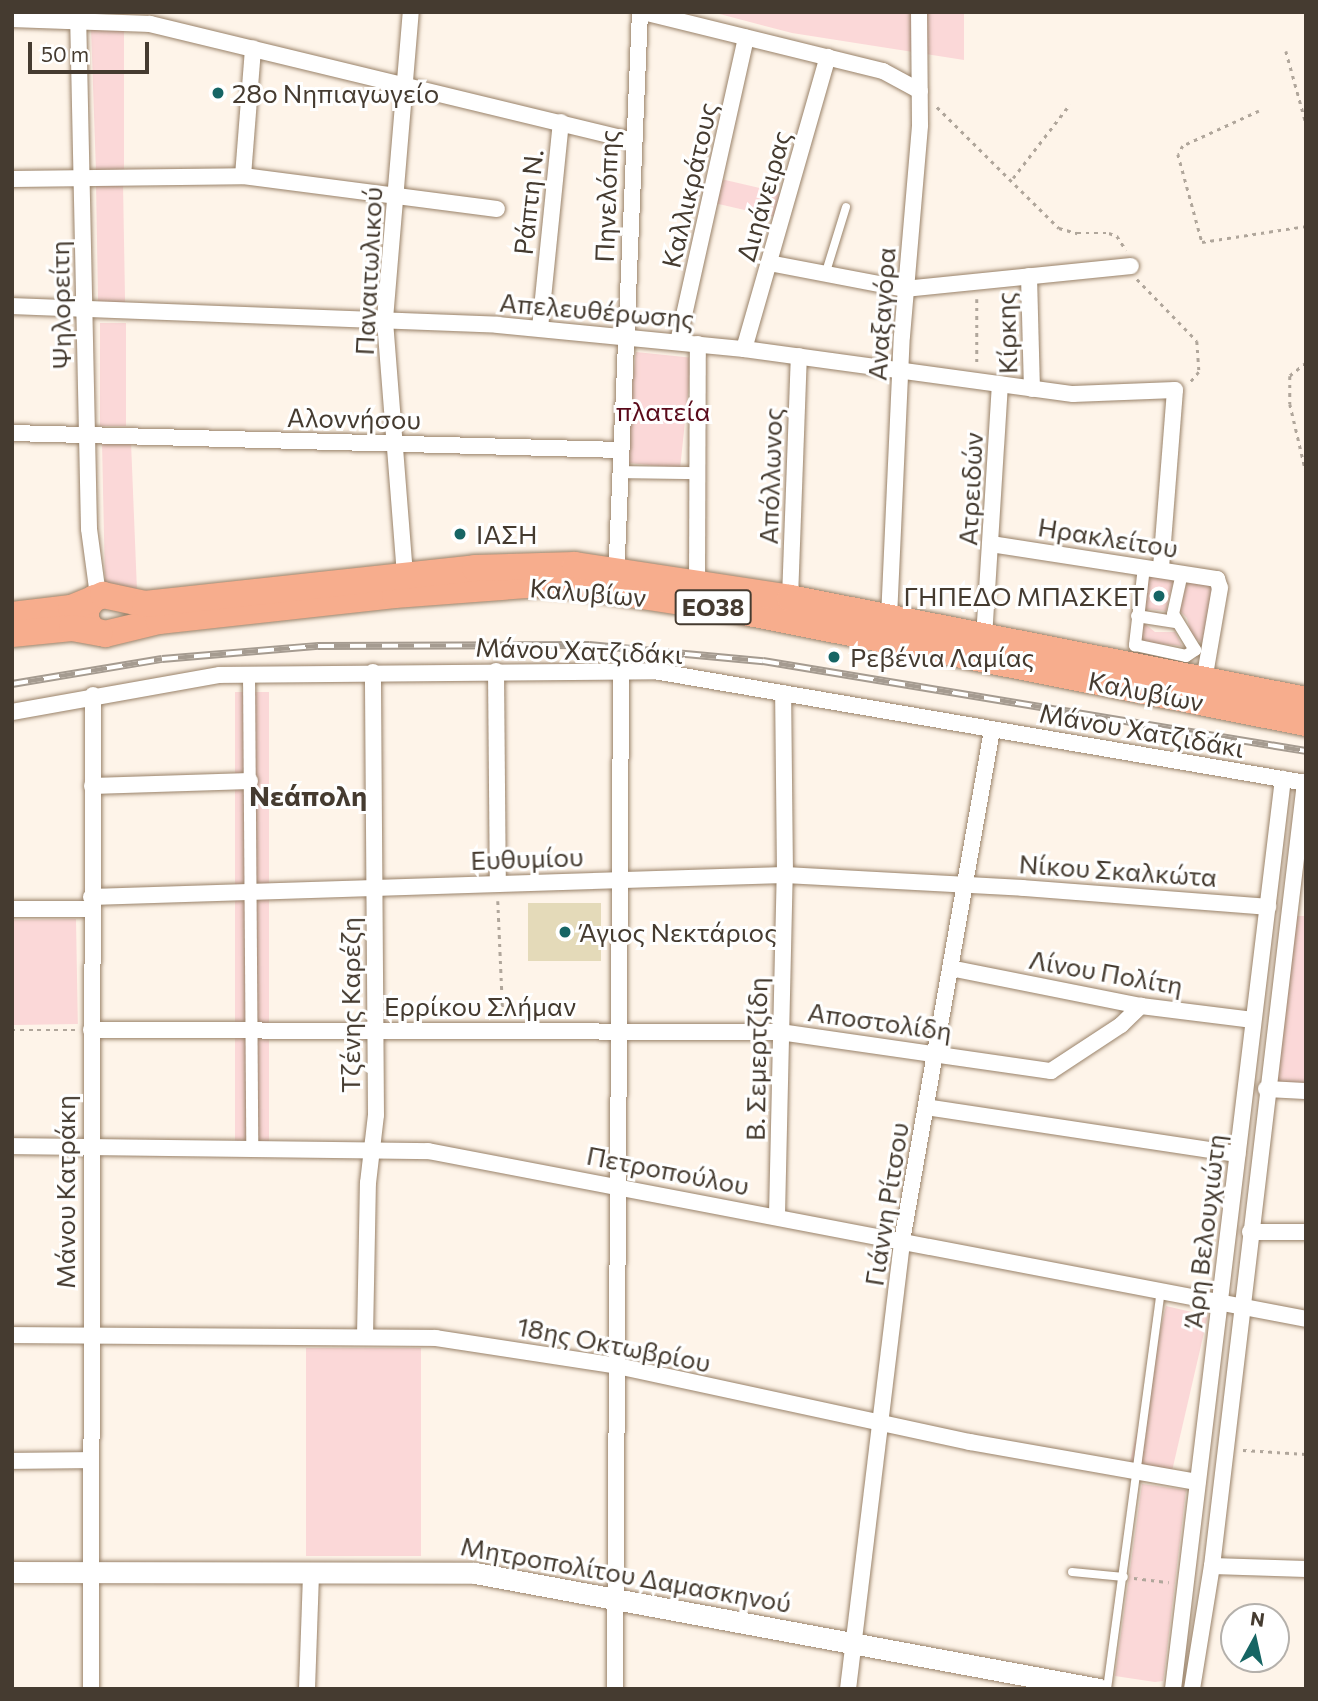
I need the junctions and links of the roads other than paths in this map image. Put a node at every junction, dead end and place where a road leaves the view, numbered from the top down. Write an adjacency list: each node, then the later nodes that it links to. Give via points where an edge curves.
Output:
1 (411, 12): 9 (street, Παναιτωλικού)
2 (641, 12): 6 (street); 12 (street, Πηνελόπης)
3 (919, 12): 10 (street, Αναξαγόρα)
4 (78, 15): 5 (street); 7 (street, via 150,24); 14 (street, Ψηλορείτη)
5 (12, 19)
6 (746, 38): 8 (street); 29 (street, Καλλικράτους)
7 (253, 48): 9 (street); 13 (street)
8 (828, 57): 10 (street, via 883,71); 19 (street, Διηάνειρας)
9 (405, 84): 11 (street); 16 (street, Παναιτωλικού)
10 (920, 91): 23 (street, Αναξαγόρα)
11 (561, 122): 12 (street); 27 (street, Ράπτη Ν.)
12 (632, 141): 28 (street, Πηνελόπης)
13 (243, 176): 14 (street); 16 (street)
14 (84, 178): 15 (street); 25 (street, Ψηλορείτη)
15 (12, 179)
16 (396, 194): 18 (street); 26 (street, Παναιτωλικού)
17 (846, 207): 21 (lane)
18 (497, 209)
19 (769, 263): 21 (street); 31 (street, Διηάνειρας)
20 (1131, 266): 22 (street)
21 (825, 276): 23 (street)
22 (1029, 276): 23 (street); 35 (street, Κίρκης)
23 (905, 289): 33 (street, Αναξαγόρα)
24 (12, 306): 25 (street, Απελευθέρωσης)
25 (85, 312): 26 (street, Απελευθέρωσης); 37 (street, Ψηλορείτη)
26 (385, 319): 27 (street, Απελευθέρωσης); 38 (street, Παναιτωλικού)
27 (540, 328): 28 (street, Απελευθέρωσης)
28 (625, 336): 29 (street, Απελευθέρωσης); 39 (street, Πηνελόπης)
29 (678, 342): 30 (street, Απελευθέρωσης)
30 (698, 344): 31 (street, Απελευθέρωσης); 41 (street)
31 (744, 349): 32 (street, Απελευθέρωσης)
32 (799, 356): 33 (street, Απελευθέρωσης); 50 (street, Απόλλωνος)
33 (901, 370): 34 (street, Απελευθέρωσης); 53 (street, Αναξαγόρα)
34 (1000, 385): 35 (street, Απελευθέρωσης); 42 (street, Ατρειδών)
35 (1032, 389): 44 (street, Απελευθέρωσης, via 1105,395 1175,390)
36 (12, 433): 37 (street, Αλοννήσου)
37 (86, 434): 38 (street, Αλοννήσου); 49 (street, Ψηλορείτη, via 91,566)
38 (394, 443): 39 (street, Αλοννήσου); 46 (street, Παναιτωλικού)
39 (621, 450): 40 (street, Πηνελόπης)
40 (620, 472): 41 (street); 47 (street, Πηνελόπης)
41 (696, 473): 48 (street)
42 (991, 544): 43 (street, Ηρακλείτου); 57 (street, Ατρειδών)
43 (1144, 567): 44 (street, Ηρακλείτου); 52 (street)
44 (1161, 569): 45 (street, Ηρακλείτου)
45 (1182, 573): 54 (street, via 1175,597); 62 (street, Ηρακλείτου, via 1217,579 1220,588)
46 (405, 575): 47 (main road, Καλυβίων / ΕΟ38, via 517,565); 49 (main road, Καλυβίων / ΕΟ38, via 145,604)
47 (616, 581): 48 (main road, Καλυβίων / ΕΟ38); 55 (main road, Καλυβίων / ΕΟ38, via 455,590 159,621); 67 (main road, Καλυβίων / ΕΟ38, via 734,610)
48 (697, 582): 50 (main road, Καλυβίων / ΕΟ38)
49 (103, 598): 51 (main road, Καλυβίων / ΕΟ38, via 71,608); 55 (main road, via 86,618)
50 (790, 598): 53 (main road, Καλυβίων / ΕΟ38)
51 (12, 615)
52 (1138, 616): 54 (street); 54 (street, via 1135,645 1193,654)
53 (889, 618): 57 (main road, Καλυβίων / ΕΟ38)
54 (1176, 622)
55 (107, 633): 56 (main road, Καλυβίων / ΕΟ38, via 72,628)
56 (12, 634)
57 (984, 638): 62 (main road, Καλυβίων / ΕΟ38)
58 (496, 671): 59 (street, Μάνου Χατζιδάκι); 60 (street, Μάνου Χατζιδάκι); 76 (street)
59 (621, 671): 63 (street, Μάνου Χατζιδάκι, via 663,673); 75 (street)
60 (373, 672): 61 (street, Μάνου Χατζιδάκι); 79 (street, Τζένης Καρέζη)
61 (249, 673): 64 (street, Μάνου Χατζιδάκι); 70 (street)
62 (1204, 681): 65 (main road, Καλυβίων / ΕΟ38)
63 (783, 693): 68 (street, Μάνου Χατζιδάκι); 74 (street, Β. Σεμερτζίδη)
64 (93, 695): 66 (street, Μάνου Χατζιδάκι); 72 (street, Μάνου Κατράκη)
65 (1306, 700)
66 (12, 712)
67 (1306, 723)
68 (992, 730): 69 (street, Μάνου Χατζιδάκι); 77 (street, Γιάννη Ρίτσου)
69 (1283, 779): 71 (street, Μάνου Χατζιδάκι); 82 (street, Άρη Βελουχιώτη)
70 (250, 781): 72 (street); 80 (street)
71 (1305, 783): 73 (street, Άρη Βελουχιώτη)
72 (92, 786): 81 (street, Μάνου Κατράκη)
73 (1295, 865): 78 (street); 93 (street, Άρη Βελουχιώτη)
74 (785, 875): 75 (street, Ευθυμίου); 77 (street, Ευθυμίου); 91 (street, Β. Σεμερτζίδη)
75 (619, 879): 76 (street, Ευθυμίου); 89 (street)
76 (498, 884): 79 (street, Ευθυμίου)
77 (965, 885): 82 (street, Νίκου Σκαλκώτα); 84 (street, Γιάννη Ρίτσου)
78 (1306, 887)
79 (374, 888): 80 (street, Ευθυμίου); 88 (street, Τζένης Καρέζη)
80 (251, 892): 81 (street, Ευθυμίου); 90 (street)
81 (91, 903): 83 (street, Ευθυμίου); 87 (street, Μάνου Κατράκη)
82 (1268, 907): 86 (street, Άρη Βελουχιώτη)
83 (12, 909)
84 (950, 968): 85 (street, Λίνου Πολίτη); 92 (street, Γιάννη Ρίτσου)
85 (1141, 1006): 86 (street, Λίνου Πολίτη); 92 (street, Αποστολίδη, via 1121,1025 1051,1070)
86 (1253, 1020): 100 (street, Άρη Βελουχιώτη)
87 (90, 1030): 90 (street, Ερρίκου Σλήμαν); 97 (street, Μάνου Κατράκη)
88 (375, 1030): 89 (street, Ερρίκου Σλήμαν); 90 (street, Ερρίκου Σλήμαν); 99 (street, Τζένης Καρέζη)
89 (617, 1030): 91 (street, Αποστολίδη); 101 (street)
90 (253, 1031): 98 (street)
91 (780, 1032): 92 (street, Αποστολίδη); 102 (street, Β. Σεμερτζίδη)
92 (935, 1054): 95 (street, Γιάννη Ρίτσου)
93 (1266, 1089): 94 (street); 103 (street, Άρη Βελουχιώτη)
94 (1306, 1091)
95 (926, 1107): 100 (street); 105 (street, Γιάννη Ρίτσου)
96 (12, 1146): 97 (street, Πετροπούλου)
97 (90, 1146): 98 (street, Πετροπούλου); 111 (street, Μάνου Κατράκη)
98 (252, 1149): 99 (street, Πετροπούλου)
99 (372, 1149): 101 (street, Πετροπούλου, via 437,1152); 112 (street, Τζένης Καρέζη)
100 (1237, 1154): 107 (street, Άρη Βελουχιώτη)
101 (618, 1185): 102 (street, Πετροπούλου); 113 (street)
102 (777, 1215): 105 (street, Πετροπούλου)
103 (1250, 1232): 104 (street); 108 (street, Άρη Βελουχιώτη)
104 (1306, 1232)
105 (902, 1241): 106 (street, Πετροπούλου); 114 (street, Γιάννη Ρίτσου)
106 (1161, 1290): 107 (street, Πετροπούλου); 117 (lane)
107 (1220, 1301): 108 (street, Πετροπούλου); 118 (street, Άρη Βελουχιώτη)
108 (1242, 1306): 109 (street, Πετροπούλου); 119 (street, Άρη Βελουχιώτη)
109 (1306, 1320)
110 (12, 1335): 111 (street, 18ης Οκτωβρίου)
111 (89, 1335): 112 (street, 18ης Οκτωβρίου); 115 (street, Μάνου Κατράκη)
112 (365, 1336): 113 (street, 18ης Οκτωβρίου, via 436,1338)
113 (618, 1366): 114 (street, 18ης Οκτωβρίου); 126 (street)
114 (881, 1424): 117 (street, 18ης Οκτωβρίου); 127 (street, Γιάννη Ρίτσου)
115 (90, 1460): 116 (street); 124 (street, Μάνου Κατράκη)
116 (12, 1461)
117 (1138, 1473): 118 (street, 18ης Οκτωβρίου); 125 (lane)
118 (1198, 1482): 134 (street, Άρη Βελουχιώτη)
119 (1212, 1566): 120 (street); 135 (street, Άρη Βελουχιώτη)
120 (1306, 1569)
121 (12, 1572): 124 (street, Μητροπολίτου Δαμασκηνού)
122 (311, 1572): 124 (street, Μητροπολίτου Δαμασκηνού); 126 (street, Μητροπολίτου Δαμασκηνού, via 459,1572); 129 (street)
123 (1072, 1572): 125 (lane)
124 (91, 1573): 128 (street, Μάνου Κατράκη)
125 (1124, 1577): 133 (lane)
126 (614, 1598): 127 (street, Μητροπολίτου Δαμασκηνού); 130 (street)
127 (855, 1643): 131 (street, Γιάννη Ρίτσου); 132 (street, Μητροπολίτου Δαμασκηνού)
128 (91, 1689)
129 (307, 1689)
130 (614, 1689)
131 (848, 1689)
132 (1099, 1689)
133 (1107, 1689)
134 (1173, 1689)
135 (1192, 1689)

